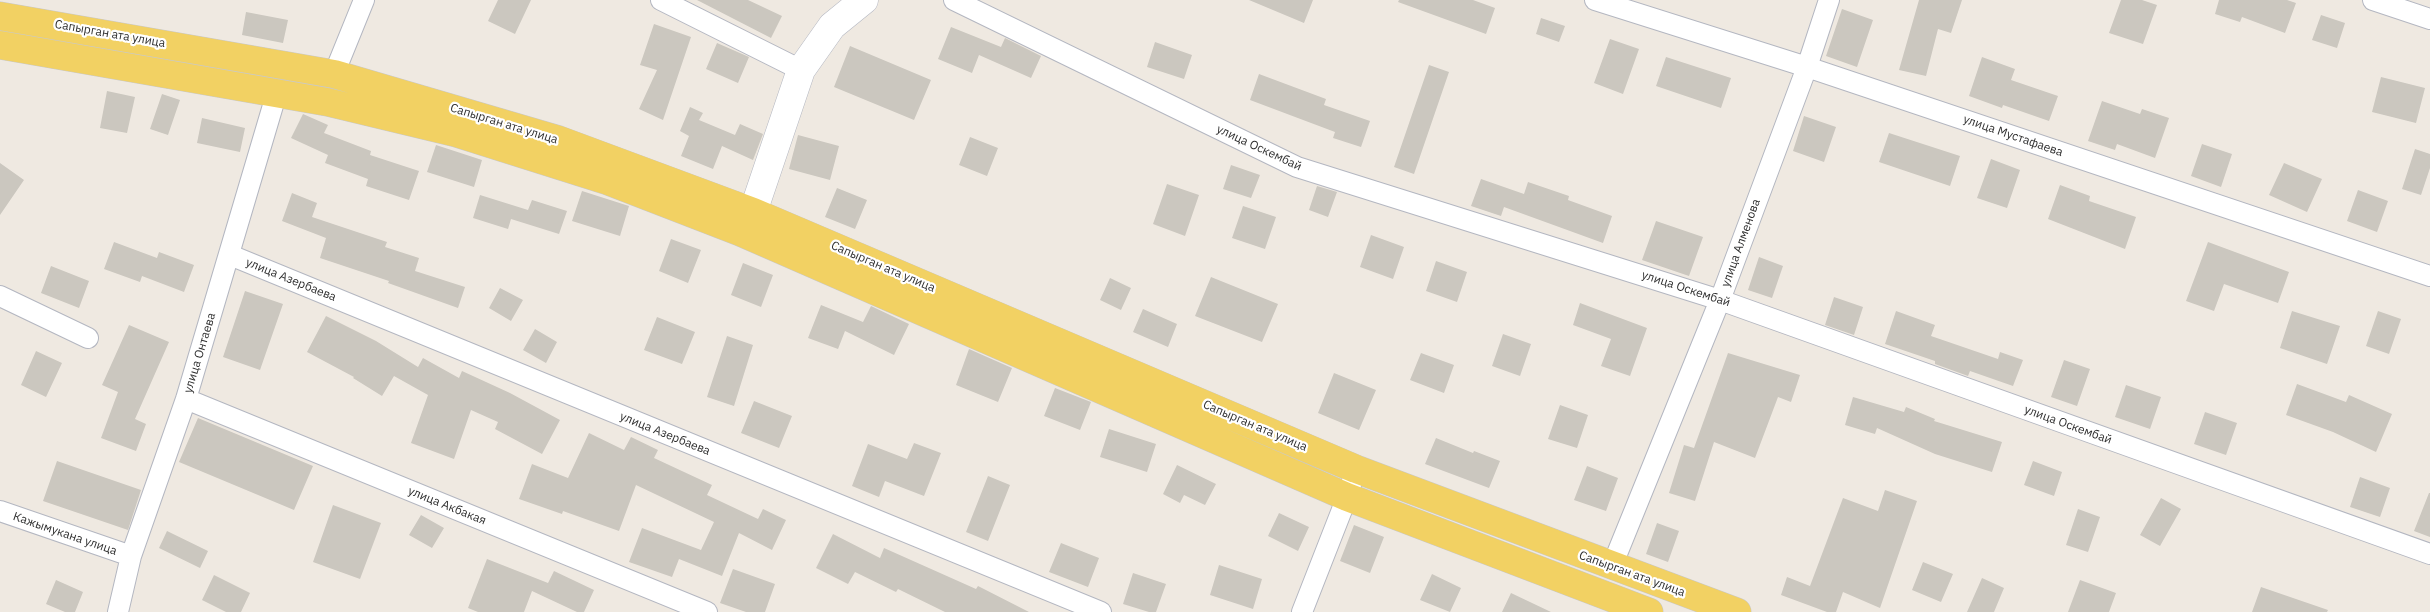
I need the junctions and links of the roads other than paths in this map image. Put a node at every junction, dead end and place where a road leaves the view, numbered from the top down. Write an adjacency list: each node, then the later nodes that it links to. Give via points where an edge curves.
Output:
1 (364, 0): 13 (street)
2 (661, 0): 12 (street)
3 (864, 0): 12 (street, via 832,26)
4 (954, 0): 19 (street, улица Оскембай, via 1297,167)
5 (1595, 0): 11 (street, улица Мустафаева)
6 (1829, 0): 11 (street, улица Алменова)
7 (2373, 0): 9 (street)
8 (0, 16): 13 (main road, Сапырган ата улица)
9 (2430, 19)
10 (0, 45): 14 (main road, Сапырган ата улица)
11 (1807, 67): 17 (street, улица Мустафаева); 19 (street, улица Алменова)
12 (801, 70): 15 (street)
13 (334, 74): 15 (main road, Сапырган ата улица, via 559,140)
14 (277, 92): 16 (street, улица Онтаева); 23 (main road, Сапырган ата улица, via 456,133 608,181 740,232)
15 (753, 212): 22 (main road, Сапырган ата улица)
16 (230, 255): 21 (street, улица Онтаева); 30 (street, улица Азербаева)
17 (2430, 276)
18 (0, 296): 20 (street)
19 (1720, 300): 25 (street, улица Оскембай); 27 (street, улица Алменова)
20 (88, 338)
21 (186, 399): 26 (street, улица Онтаева); 29 (street, улица Акбакая)
22 (1356, 469): 23 (street); 27 (main road, Сапырган ата улица)
23 (1347, 497): 31 (street); 32 (main road, Сапырган ата улица)
24 (0, 511): 26 (street, Кажымукана улица)
25 (2430, 554)
26 (131, 556): 28 (street, улица Онтаева)
27 (1612, 566): 33 (main road, Сапырган ата улица)
28 (124, 610)
29 (707, 612)
30 (1101, 612)
31 (1302, 612)
32 (1649, 612)
33 (1737, 612)

